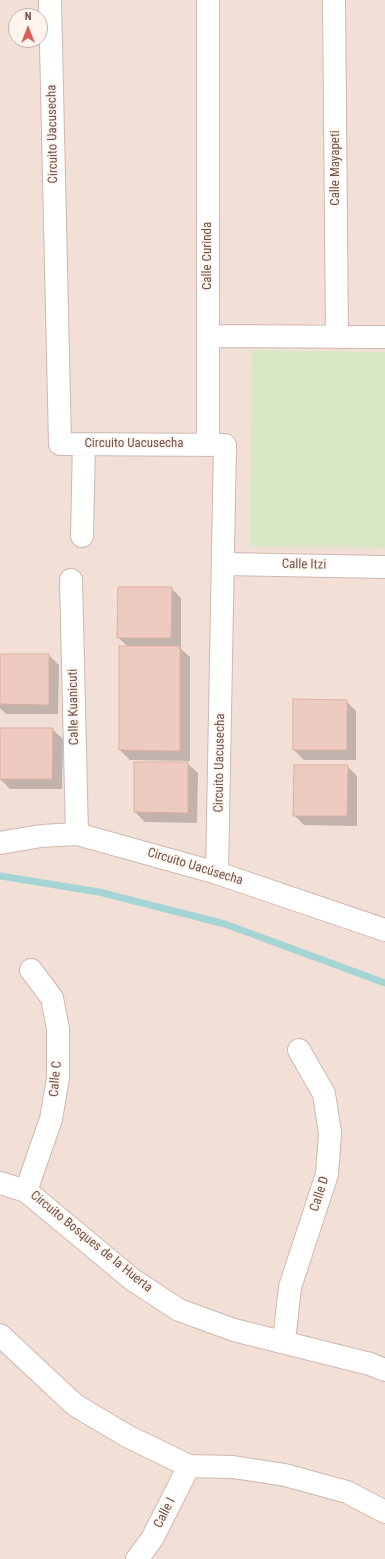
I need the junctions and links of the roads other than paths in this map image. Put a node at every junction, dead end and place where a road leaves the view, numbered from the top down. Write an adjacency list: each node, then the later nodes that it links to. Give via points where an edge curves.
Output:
1 (50, 0): 7 (street, Circuito Uacusecha, via 60,444)
2 (208, 0): 4 (street, Calle Curinda)
3 (334, 0): 5 (street, Calle Mayapeti)
4 (208, 336): 5 (street); 8 (street, Calle Curinda)
5 (337, 337): 6 (street)
6 (385, 337)
7 (84, 444): 8 (street, Circuito Uacusecha); 9 (street)
8 (208, 445): 10 (street, Circuito Uacusecha, via 225,445)
9 (82, 536)
10 (224, 564): 11 (street, Calle Itzi); 15 (street, Circuito Uacusecha)
11 (385, 567)
12 (71, 580): 13 (street, Calle Kuanicuti)
13 (77, 834): 14 (street, Circuito Uacúsecha, via 41,836); 15 (street, Circuito Uacúsecha)
14 (0, 843)
15 (217, 873): 16 (street, Circuito Uacúsecha)
16 (385, 930)
17 (31, 970): 20 (street, Calle C, via 52,998 58,1029 58,1078 51,1119)
18 (298, 1050): 22 (street, Calle D, via 324,1094 330,1133 327,1174 290,1287)
19 (0, 1182): 20 (street, Circuito Bosques de la Huerta)
20 (26, 1190): 22 (street, Circuito Bosques de la Huerta, via 133,1280 179,1310 234,1330)
21 (0, 1335): 24 (street, via 75,1405 127,1436)
22 (284, 1341): 23 (street, Circuito Bosques de la Huerta)
23 (385, 1370)
24 (189, 1466): 25 (street, via 233,1467 286,1475 347,1492); 26 (street, Calle I, via 152,1539)
25 (385, 1512)
26 (137, 1559)

